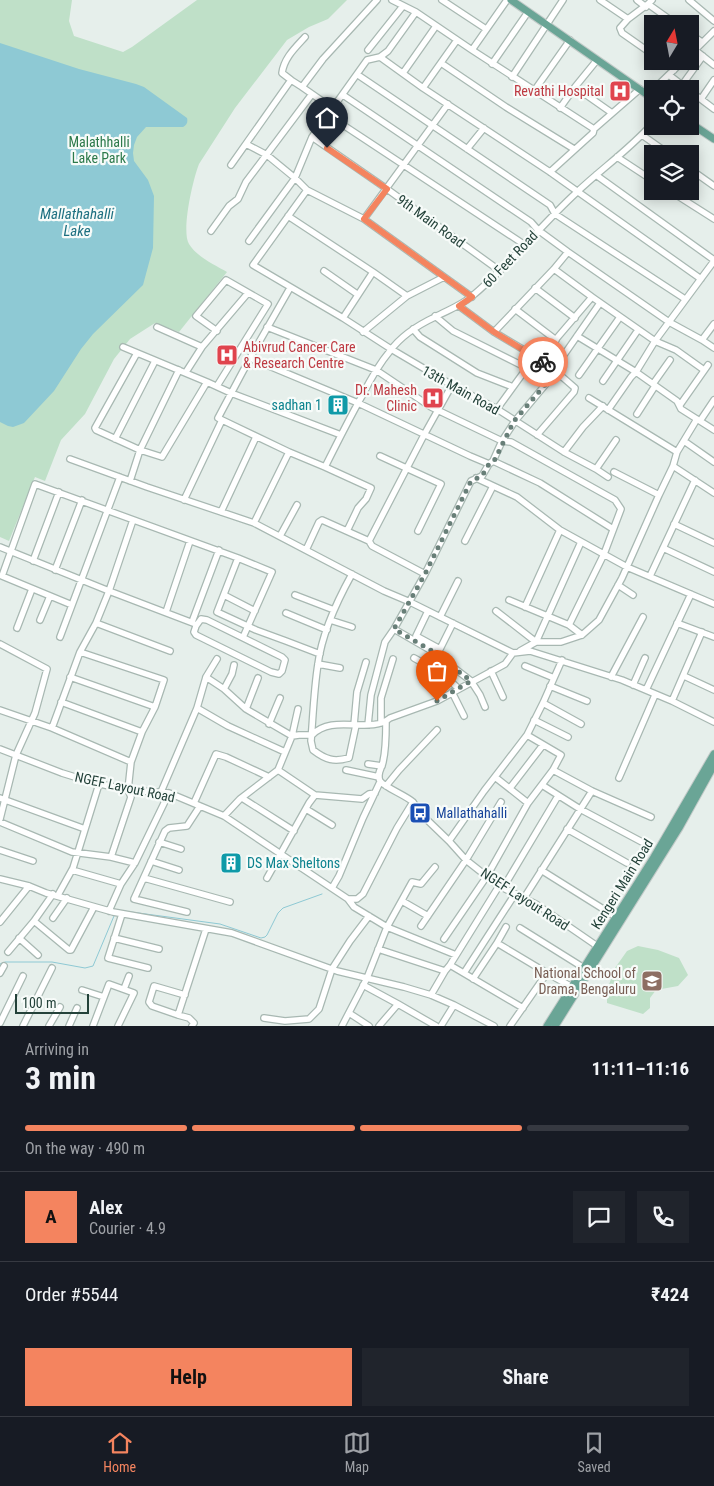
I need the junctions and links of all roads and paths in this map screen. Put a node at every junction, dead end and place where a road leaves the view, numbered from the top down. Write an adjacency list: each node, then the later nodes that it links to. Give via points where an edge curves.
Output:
1 (377, 0): 46 (street, via 322,59)
2 (392, 0): 10 (street)
3 (442, 0): 18 (street)
4 (509, 0): 12 (main road); 18 (street)
5 (563, 0): 16 (street)
6 (600, 0): 14 (street)
7 (637, 0): 9 (street)
8 (690, 0): 15 (street)
9 (649, 3): 13 (street); 14 (street)
10 (403, 6): 11 (street); 27 (street)
11 (416, 12): 17 (street); 31 (street)
12 (528, 12): 16 (main road); 34 (street)
13 (664, 15)
14 (628, 20): 26 (street, via 620,28 622,33)
15 (714, 21)
16 (547, 25): 22 (main road); 40 (street)
17 (436, 26): 21 (street); 37 (street)
18 (486, 29): 28 (street)
19 (714, 31): 24 (street)
20 (305, 37): 41 (street, via 283,65 282,73)
21 (458, 40): 28 (street); 33 (street)
22 (570, 40): 32 (main road); 51 (street)
23 (699, 40): 24 (street)
24 (702, 42): 25 (street)
25 (699, 45)
26 (644, 48)
27 (368, 50)
28 (472, 50): 34 (street)
29 (699, 55): 30 (street)
30 (703, 56): 35 (street); 44 (street)
31 (380, 57): 37 (street); 38 (street, via 368,60)
32 (597, 60): 48 (street); 49 (main road)
33 (441, 63): 47 (street); 72 (street)
34 (492, 64): 40 (street)
35 (714, 65)
36 (674, 70): 39 (street)
37 (403, 73): 47 (street)
38 (358, 74): 53 (street); 61 (street)
39 (669, 75): 42 (street); 43 (street)
40 (512, 77): 51 (street)
41 (291, 80): 46 (street); 68 (street)
42 (664, 80)
43 (676, 80)
44 (690, 80)
45 (714, 80): 55 (street)
46 (302, 87): 52 (street)
47 (423, 88): 56 (street)
48 (575, 88): 57 (street); 59 (street)
49 (640, 89): 50 (main road); 59 (street)
50 (644, 90)
51 (534, 91): 57 (street)
52 (312, 94): 60 (street, via 325,103); 73 (street)
53 (343, 95): 60 (street); 70 (street)
54 (699, 97): 55 (street)
55 (702, 99): 58 (street)
56 (448, 104): 61 (street); 62 (street)
57 (560, 108): 63 (street)
58 (714, 109)
59 (612, 113): 63 (street)
60 (328, 115): 66 (street); 76 (street)
61 (434, 126): 70 (street); 71 (street)
62 (484, 128): 71 (street); 77 (street)
63 (594, 129): 72 (street)
64 (699, 129): 67 (main road)
65 (642, 135): 69 (street); 74 (street, 60 Feet Road)
66 (312, 138): 81 (street); 83 (street, 9th Main Road)
67 (714, 139)
68 (246, 144): 73 (street); 75 (street)
69 (656, 145)
70 (418, 146): 76 (street); 91 (street, via 531,222)
71 (467, 148): 87 (street, via 550,204)
72 (574, 149): 77 (street)
73 (267, 156): 81 (street); 92 (street)
74 (617, 157): 78 (street, 60 Feet Road); 79 (street)
75 (231, 165)
76 (404, 165): 83 (street); 94 (street)
77 (550, 172): 85 (street)
78 (596, 175): 85 (street, 60 Feet Road); 96 (street)
79 (644, 175)
80 (699, 175): 82 (street)
81 (295, 178): 84 (street); 93 (street)
82 (714, 186)
83 (387, 189): 89 (street); 99 (street, 9th Main Road)
84 (307, 190): 88 (street); 89 (street)
85 (577, 192): 87 (street, 60 Feet Road); 102 (street)
86 (684, 200): 90 (street)
87 (555, 214): 91 (street, 60 Feet Road); 110 (street)
88 (288, 216): 100 (street); 103 (street, 13th Main Road, via 253,265)
89 (364, 219): 101 (street)
90 (714, 219)
91 (538, 230): 94 (street, 60 Feet Road); 95 (street)
92 (211, 231)
93 (249, 241)
94 (525, 245): 99 (street, 60 Feet Road)
95 (568, 252): 97 (street); 118 (street)
96 (714, 260): 102 (street)
97 (554, 269): 104 (street); 109 (street)
98 (324, 271): 106 (street)
99 (500, 271): 108 (street, 60 Feet Road)
100 (373, 272): 106 (street); 107 (street)
101 (444, 277): 107 (street); 108 (street)
102 (700, 279): 110 (street)
103 (290, 288): 116 (street, 13th Main Road); 121 (street)
104 (535, 288): 113 (street); 117 (street)
105 (248, 293): 124 (street); 124 (street, via 226,280 196,316); 153 (street, via 268,304)
106 (357, 294): 116 (street)
107 (407, 296): 125 (street)
108 (472, 297): 112 (street, 60 Feet Road)
109 (592, 297): 111 (street); 117 (street)
110 (685, 299): 118 (street)
111 (600, 303): 115 (street); 127 (street)
112 (459, 306): 114 (street, 60 Feet Road); 126 (street)
113 (515, 309): 126 (street); 128 (street)
114 (435, 316): 122 (street, 60 Feet Road); 142 (street, via 453,332)
115 (620, 317): 123 (street); 135 (street)
116 (343, 318): 125 (street, 13th Main Road)
117 (575, 318): 128 (street)
118 (669, 322): 129 (street); 130 (street)
119 (714, 324): 129 (street)
120 (157, 327): 132 (street)
121 (267, 327): 137 (street); 144 (street)
122 (413, 329): 134 (street, 60 Feet Road); 154 (street, via 420,337 476,373)
123 (638, 330): 130 (street); 141 (street)
124 (217, 331): 132 (street)
125 (363, 332): 134 (street, 13th Main Road)
126 (494, 332): 138 (street)
127 (577, 336): 135 (street); 146 (street)
128 (556, 340): 138 (street)
129 (702, 340): 133 (street)
130 (655, 341): 147 (street); 159 (street, via 706,367)
131 (123, 347): 136 (street)
132 (202, 347): 145 (street)
133 (714, 348)
134 (391, 349): 144 (street, 60 Feet Road); 151 (street, 13th Main Road)
135 (597, 349): 141 (street); 148 (street)
136 (136, 353): 140 (street); 172 (street, via 95,428)
137 (250, 358): 155 (street); 158 (street)
138 (539, 359): 142 (street); 146 (street)
139 (670, 360): 152 (street)
140 (155, 361): 143 (street); 172 (street)
141 (617, 361): 147 (street); 149 (street)
142 (527, 368): 154 (street)
143 (178, 370): 145 (street); 176 (street)
144 (376, 370): 158 (street, 60 Feet Road); 162 (street)
145 (186, 372): 150 (street)
146 (556, 372): 166 (street); 170 (street, via 575,390)
147 (636, 372): 152 (street); 160 (street)
148 (579, 375)
149 (603, 381)
150 (208, 382): 153 (street); 176 (street, via 162,457)
151 (452, 385): 161 (street, 13th Main Road); 162 (street)
152 (654, 385): 159 (street); 163 (street)
153 (217, 386): 155 (street)
154 (513, 387): 161 (street)
155 (231, 393): 164 (street, via 218,418); 168 (street)
156 (589, 398): 160 (street)
157 (714, 400): 165 (street)
158 (358, 403): 168 (street, 60 Feet Road); 169 (street)
159 (680, 405): 165 (street)
160 (606, 408): 178 (street, via 583,427); 179 (street)
161 (497, 409): 166 (street, 13th Main Road)
162 (438, 411): 169 (street); 175 (street)
163 (637, 414)
164 (222, 420): 171 (street); 199 (street)
165 (698, 420): 167 (street); 174 (street)
166 (514, 421): 170 (street, 13th Main Road); 175 (street)
167 (714, 430)
168 (341, 435): 185 (street, 60 Feet Road)
169 (424, 435): 182 (street); 186 (street)
170 (537, 435): 178 (street, 13th Main Road)
171 (256, 437): 177 (street); 202 (street)
172 (115, 439): 176 (street)
173 (616, 440): 187 (street)
174 (684, 441): 179 (street); 183 (street)
175 (502, 442): 182 (street); 206 (street, via 511,442 615,500 622,510)
176 (140, 450): 193 (street)
177 (289, 452): 185 (street); 204 (street)
178 (564, 452): 187 (street, 13th Main Road)
179 (677, 452): 184 (street)
180 (380, 456): 186 (street)
181 (70, 459): 190 (street)
182 (491, 462): 191 (street, via 482,476); 206 (street, via 540,483)
183 (714, 462)
184 (673, 466): 192 (street); 197 (street)
185 (325, 467): 208 (street, via 371,488)
186 (407, 468): 209 (street, via 441,484); 212 (street)
187 (596, 469): 189 (street, 13th Main Road)
188 (614, 472): 197 (street)
189 (608, 477)
190 (120, 478): 193 (street); 201 (street)
191 (476, 478): 194 (street); 228 (street, via 471,481)
192 (695, 480): 196 (street); 205 (street)
193 (130, 481): 199 (street)
194 (493, 486): 207 (street, via 518,497); 213 (street)
195 (59, 492): 198 (street); 220 (street, via 35,484); 223 (street)
196 (714, 493)
197 (659, 495): 224 (street)
198 (82, 500): 201 (street); 225 (street)
199 (184, 500): 202 (street)
200 (297, 505): 210 (street)
201 (107, 511): 203 (street); 231 (street)
202 (221, 512): 204 (street)
203 (133, 520): 211 (street); 235 (street)
204 (254, 523): 210 (street)
205 (674, 524): 215 (street); 217 (street)
206 (613, 529): 221 (street)
207 (560, 530): 214 (street); 245 (street)
208 (347, 531): 212 (street); 219 (street, via 320,520)
209 (418, 532)
210 (280, 536): 219 (street)
211 (190, 540): 218 (street); 250 (street)
212 (369, 541): 228 (street, via 372,546)
213 (465, 541)
214 (582, 542): 221 (street); 252 (street)
215 (714, 543)
216 (0, 546): 220 (street)
217 (663, 548): 226 (street); 230 (street)
218 (219, 550): 222 (street); 260 (street)
219 (306, 550): 227 (street)
220 (10, 552): 223 (street); 229 (street)
221 (604, 554): 224 (street); 261 (street)
222 (238, 558): 237 (street); 247 (street, via 272,572)
223 (33, 561): 225 (street)
224 (627, 567): 230 (street); 233 (street)
225 (55, 570): 231 (street)
226 (714, 571)
227 (352, 574): 242 (street); 246 (street)
228 (425, 574): 242 (street)
229 (1, 576): 234 (street)
230 (650, 576): 236 (street)
231 (81, 580): 235 (street); 244 (street)
232 (458, 581): 253 (street)
233 (618, 585): 239 (street); 269 (street, via 599,620)
234 (32, 589): 240 (street); 264 (street)
235 (109, 591): 250 (street); 257 (street)
236 (691, 594): 243 (street); 259 (street)
237 (224, 595): 247 (street); 262 (street, via 217,612)
238 (295, 595): 246 (street)
239 (633, 595)
240 (50, 596): 244 (street); 255 (street)
241 (509, 600): 245 (street)
242 (410, 602): 248 (street); 265 (street)
243 (714, 604)
244 (72, 605): 270 (street)
245 (525, 606): 252 (street)
246 (334, 610): 256 (street)
247 (255, 611): 262 (street)
248 (428, 611): 253 (street); 258 (street, via 416,636 440,649)
249 (496, 611): 272 (street)
250 (166, 612): 260 (street)
251 (286, 613): 266 (street)
252 (548, 616): 261 (street); 272 (street)
253 (440, 617): 258 (street)
254 (643, 617): 292 (street)
255 (40, 620)
256 (330, 620): 263 (street); 266 (street)
257 (96, 623): 274 (street); 275 (street)
258 (453, 623): 276 (street)
259 (677, 623): 267 (street); 300 (street)
260 (193, 624): 260 (street, via 204,619 282,657 285,660 282,671 279,674 271,672 196,634)
261 (569, 625): 269 (street)
262 (247, 626): 268 (street); 277 (street)
263 (352, 627)
264 (17, 628)
265 (394, 629): 295 (street, via 432,651); 322 (street, via 385,642 371,695)
266 (327, 630): 277 (street)
267 (702, 632): 271 (street); 289 (street)
268 (244, 635)
269 (582, 635): 272 (street, via 561,642)
270 (60, 637)
271 (714, 637)
272 (536, 642): 276 (street)
273 (0, 644): 318 (street, via 47,669)
274 (170, 651)
275 (80, 652): 290 (street); 311 (street, via 164,680)
276 (515, 652): 282 (street, via 530,651); 288 (street, via 504,664)
277 (320, 654): 284 (street)
278 (217, 658): 291 (street)
279 (414, 658): 298 (street, via 441,673)
280 (645, 658): 296 (street)
281 (393, 659): 319 (street, via 381,698)
282 (562, 660): 292 (street); 294 (street)
283 (366, 662): 324 (street, via 357,692)
284 (318, 664): 287 (street); 328 (street)
285 (234, 665): 299 (street)
286 (525, 666): 294 (street)
287 (340, 668)
288 (491, 671): 295 (street); 304 (street)
289 (684, 676): 301 (street); 307 (street)
290 (70, 677): 308 (street); 311 (street)
291 (206, 677): 299 (street); 312 (street)
292 (611, 677): 296 (street)
293 (258, 678): 315 (street)
294 (554, 678): 297 (street)
295 (471, 681): 298 (street); 310 (street)
296 (633, 685): 300 (street)
297 (550, 686): 306 (street); 309 (street)
298 (458, 688): 302 (street)
299 (224, 689): 315 (street)
300 (646, 690): 303 (street)
301 (714, 690)
302 (452, 692): 316 (street); 319 (street)
303 (656, 694): 307 (street); 346 (street)
304 (503, 697)
305 (280, 698): 321 (street)
306 (587, 701)
307 (672, 701): 320 (street)
308 (61, 702): 325 (street); 327 (street)
309 (542, 703): 317 (street); 323 (street)
310 (485, 706)
311 (156, 707): 327 (street)
312 (197, 708): 334 (street); 354 (street)
313 (298, 709): 330 (street)
314 (0, 710): 318 (street)
315 (246, 710): 321 (street)
316 (464, 716)
317 (534, 720): 329 (street); 331 (street)
318 (31, 721): 325 (street); 336 (street)
319 (383, 722): 322 (street); 340 (street, via 386,738)
320 (714, 722)
321 (269, 724): 330 (street)
322 (368, 724): 324 (street)
323 (581, 724)
324 (355, 725): 328 (street, via 326,725); 328 (street, via 349,758 338,761 313,750)
325 (52, 728): 337 (street)
326 (437, 730): 350 (street)
327 (142, 732): 337 (street)
328 (312, 735): 330 (street)
329 (526, 735): 332 (street); 345 (street)
330 (292, 736): 334 (street)
331 (568, 737)
332 (544, 745): 343 (street, via 561,755); 351 (street)
333 (0, 749): 336 (street, NGEF Layout Road)
334 (285, 752): 341 (street)
335 (714, 754): 411 (main road, Kengeri Main Road)
336 (16, 755): 348 (street, NGEF Layout Road); 360 (street)
337 (131, 762): 352 (street)
338 (368, 764): 340 (street)
339 (714, 765): 425 (main road, Kengeri Main Road, via 678,828)
340 (382, 766): 347 (street)
341 (278, 770): 344 (street); 357 (street)
342 (346, 770): 347 (street)
343 (553, 770): 349 (street); 353 (street)
344 (269, 777): 359 (street); 364 (street, via 216,754)
345 (495, 778): 351 (street); 374 (street)
346 (619, 778)
347 (380, 779): 350 (street, NGEF Layout Road); 356 (street)
348 (100, 784): 352 (street, NGEF Layout Road); 371 (street)
349 (542, 785): 358 (street); 363 (street)
350 (386, 786): 361 (street, NGEF Layout Road)
351 (510, 788): 363 (street)
352 (128, 790): 354 (street, NGEF Layout Road); 381 (street, via 131,797)
353 (592, 791): 366 (street); 368 (street)
354 (161, 792): 355 (street, NGEF Layout Road)
355 (169, 793): 364 (street, NGEF Layout Road); 385 (street)
356 (375, 793): 357 (street, via 362,799); 398 (street)
357 (315, 794): 365 (street)
358 (558, 796): 366 (street); 397 (street)
359 (242, 798): 367 (street); 373 (street)
360 (2, 799): 369 (street); 371 (street)
361 (413, 802): 374 (street, NGEF Layout Road); 403 (street, via 363,894 356,899)
362 (501, 802): 382 (street)
363 (528, 803): 391 (street)
364 (197, 804): 367 (street, NGEF Layout Road); 375 (street, via 187,826 169,828)
365 (306, 809): 370 (street); 373 (street)
366 (580, 810): 372 (street); 376 (street)
367 (224, 816): 379 (street, NGEF Layout Road)
368 (651, 817)
369 (0, 820): 380 (street)
370 (332, 825)
371 (85, 829): 380 (street)
372 (567, 829): 386 (street); 390 (street)
373 (294, 831): 379 (street)
374 (449, 841): 382 (street, NGEF Layout Road)
375 (159, 842): 377 (street); 384 (street)
376 (642, 842)
377 (181, 849)
378 (0, 850): 383 (street)
379 (281, 853): 393 (street); 398 (street, NGEF Layout Road)
380 (78, 854): 381 (street); 388 (street)
381 (111, 857): 385 (street)
382 (466, 860): 391 (street, NGEF Layout Road); 410 (street)
383 (33, 861)
384 (151, 861): 389 (street); 392 (street)
385 (135, 862): 395 (street)
386 (627, 863)
387 (435, 867): 404 (street, via 421,884 412,882)
388 (72, 870): 395 (street); 400 (street)
389 (179, 870)
390 (541, 870): 402 (street); 411 (street)
391 (487, 876): 397 (street, NGEF Layout Road); 422 (street)
392 (144, 878): 405 (street); 407 (street, via 134,899)
393 (267, 878)
394 (0, 880): 396 (street)
395 (121, 884): 408 (street)
396 (29, 886): 400 (street); 414 (street)
397 (501, 887): 399 (street, NGEF Layout Road); 429 (street)
398 (332, 888): 403 (street, NGEF Layout Road)
399 (515, 894): 402 (street, NGEF Layout Road); 438 (street)
400 (55, 895): 401 (street); 413 (street)
401 (67, 898): 406 (street); 412 (street)
402 (524, 898): 425 (street, NGEF Layout Road)
403 (348, 899): 409 (street, NGEF Layout Road)
404 (402, 901): 410 (street); 416 (street)
405 (230, 902)
406 (94, 906): 408 (street); 413 (street, via 71,950)
407 (187, 912)
408 (115, 913): 419 (street); 421 (street)
409 (369, 916): 416 (street, NGEF Layout Road); 435 (street)
410 (428, 916): 415 (street)
411 (616, 917): 425 (main road, Kengeri Main Road)
412 (53, 918)
413 (34, 920): 420 (street)
414 (0, 922)
415 (421, 926)
416 (387, 927): 426 (street); 429 (street, NGEF Layout Road)
417 (506, 927): 423 (street)
418 (520, 928): 434 (street)
419 (206, 929): 435 (street, via 232,933); 448 (street)
420 (19, 938): 427 (street); 428 (street)
421 (114, 938): 424 (street); 433 (street, via 108,958)
422 (444, 939)
423 (497, 943): 439 (street); 443 (street)
424 (159, 948)
425 (600, 948): 434 (main road, Kengeri Main Road); 476 (main road, Kengeri Main Road)
426 (378, 950): 436 (street); 442 (street)
427 (8, 952)
428 (38, 955)
429 (456, 955): 430 (street)
430 (450, 965): 436 (street); 438 (street)
431 (4, 966): 437 (street)
432 (52, 968): 461 (street)
433 (148, 968)
434 (584, 968): 445 (main road, Kengeri Main Road)
435 (332, 969): 442 (street); 459 (street, via 319,1009 309,1019)
436 (445, 971): 449 (street)
437 (0, 973)
438 (464, 973): 443 (street)
439 (547, 973): 445 (street); 455 (street)
440 (23, 976): 460 (street)
441 (129, 976): 446 (street)
442 (367, 978): 444 (street); 449 (street)
443 (473, 979): 455 (street)
444 (363, 985): 451 (street); 456 (street)
445 (572, 987): 475 (main road, Kengeri Main Road)
446 (124, 989): 450 (street, via 109,984); 465 (street, via 134,994)
447 (82, 990): 450 (street)
448 (184, 995): 457 (street); 457 (street, via 154,986 149,1002)
449 (431, 995): 452 (street)
450 (104, 997): 464 (street)
451 (398, 1004): 470 (street); 471 (street)
452 (454, 1005): 472 (street); 473 (street)
453 (60, 1007): 462 (street)
454 (77, 1008): 463 (street)
455 (523, 1008): 474 (street)
456 (349, 1013): 468 (street); 469 (street)
457 (178, 1015): 466 (street, via 189,1018 194,1023)
458 (264, 1018): 459 (street)
459 (297, 1020): 467 (street)
460 (0, 1023)
461 (23, 1026)
462 (49, 1026)
463 (68, 1026)
464 (93, 1026)
465 (118, 1026)
466 (192, 1026)
467 (306, 1026)
468 (342, 1026)
469 (369, 1026)
470 (379, 1026)
471 (436, 1026)
472 (442, 1026)
473 (494, 1026)
474 (510, 1026)
475 (547, 1026)
476 (555, 1026)

